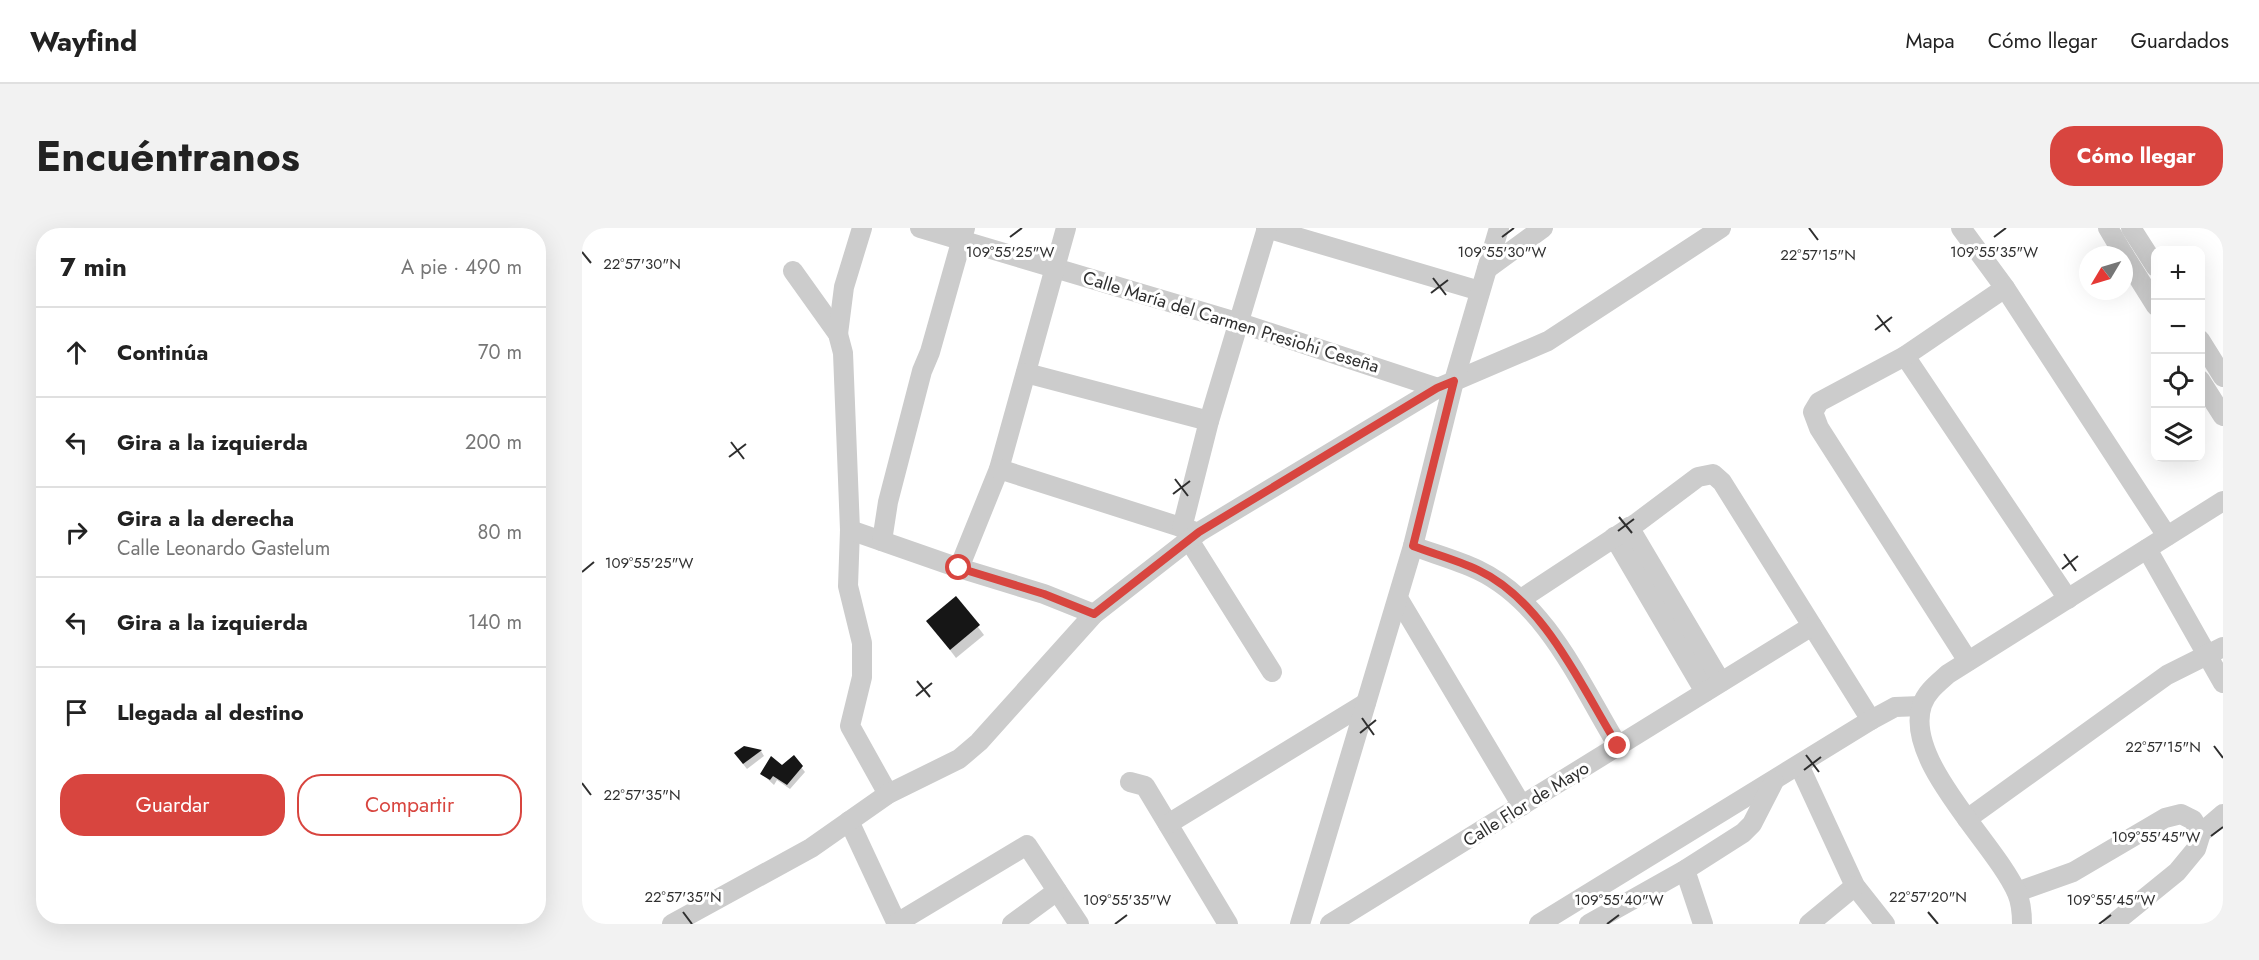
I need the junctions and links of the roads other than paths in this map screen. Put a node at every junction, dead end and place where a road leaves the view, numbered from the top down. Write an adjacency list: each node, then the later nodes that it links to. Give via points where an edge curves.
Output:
1 (862, 228): 22 (street, via 844,287)
2 (920, 228): 11 (street, Calle María del Carmen Presiohi Ceseña)
3 (1066, 228): 14 (street)
4 (1267, 228): 19 (street); 21 (street)
5 (1498, 228): 15 (street)
6 (1543, 228): 15 (street)
7 (1721, 228): 27 (street, via 1548,341)
8 (1961, 228): 18 (street)
9 (2108, 228): 12 (street)
10 (2131, 228): 13 (street)
11 (963, 234): 14 (street, Calle María del Carmen Presiohi Ceseña); 37 (street, via 922,371 888,502)
12 (2119, 246)
13 (2151, 259)
14 (1055, 267): 21 (street, Calle María del Carmen Presiohi Ceseña); 25 (street)
15 (1486, 269): 19 (street)
16 (2133, 269): 20 (street)
17 (793, 271): 22 (street)
18 (2005, 288): 24 (street); 36 (street)
19 (1480, 291): 27 (street)
20 (2152, 300)
21 (1240, 323): 27 (street, Calle María del Carmen Presiohi Ceseña); 30 (street)
22 (838, 334): 33 (street, via 843,353)
23 (2205, 348): 26 (street)
24 (1905, 356): 43 (street); 47 (street, via 1819,402 1813,412 1819,428)
25 (1026, 373): 30 (street); 31 (street)
26 (2223, 376)
27 (1446, 384): 35 (street); 38 (street)
28 (2205, 388): 29 (street)
29 (2223, 416)
30 (1209, 421): 35 (street)
31 (999, 469): 35 (street); 40 (street)
32 (2223, 501): 36 (street)
33 (850, 530): 37 (street); 58 (street, via 848,586 862,643 862,677 850,726)
34 (1622, 532): 42 (street); 45 (street, via 1698,477 1713,474 1722,482); 50 (street)
35 (1190, 533): 44 (street); 48 (street)
36 (2167, 536): 39 (street)
37 (882, 541): 40 (street)
38 (1413, 546): 41 (street); 42 (street, via 1478,570)
39 (2147, 549): 43 (street); 46 (street)
40 (959, 568): 44 (street)
41 (1398, 598): 51 (street); 59 (street)
42 (1521, 599): 54 (street, via 1549,633)
43 (2068, 599): 47 (street)
44 (1094, 614): 58 (street, via 979,742 959,759)
45 (1812, 626): 50 (street, Calle Flor de Mayo); 53 (street)
46 (2216, 652): 49 (street); 61 (street, via 2167,675)
47 (1968, 661): 52 (street, via 1930,691)
48 (1272, 672)
49 (2223, 683)
50 (1713, 687): 54 (street, Calle Flor de Mayo)
51 (1366, 703): 63 (street); 76 (street)
52 (1921, 706): 53 (street, via 1895,707); 61 (street, via 1921,735 1932,766)
53 (1871, 720): 55 (street)
54 (1618, 746): 59 (street, Calle Flor de Mayo)
55 (1799, 765): 56 (street); 66 (street)
56 (1775, 779): 65 (street, via 1752,824); 68 (street)
57 (1130, 782): 63 (street, via 1145,786)
58 (888, 794): 62 (street)
59 (1522, 806): 77 (street, Calle Flor de Mayo)
60 (2223, 814): 64 (street)
61 (1967, 819): 69 (street)
62 (849, 821): 71 (street); 72 (street, via 812,848)
63 (1168, 824): 75 (street)
64 (2201, 833): 69 (street, via 2193,820 2181,814 2165,818 2073,872); 83 (street, via 2196,849 2177,872)
65 (1685, 870): 70 (street); 79 (street)
66 (1855, 886): 80 (street); 81 (street)
67 (1057, 891): 71 (street, via 1027,845); 73 (street); 74 (street)
68 (1590, 892): 70 (street); 78 (street)
69 (2017, 892): 82 (street)
70 (1596, 922)
71 (897, 923)
72 (672, 924)
73 (1012, 924)
74 (1079, 924)
75 (1228, 924)
76 (1300, 924)
77 (1330, 924)
78 (1539, 924)
79 (1703, 924)
80 (1809, 924)
81 (1885, 924)
82 (2022, 924)
83 (2113, 924)

